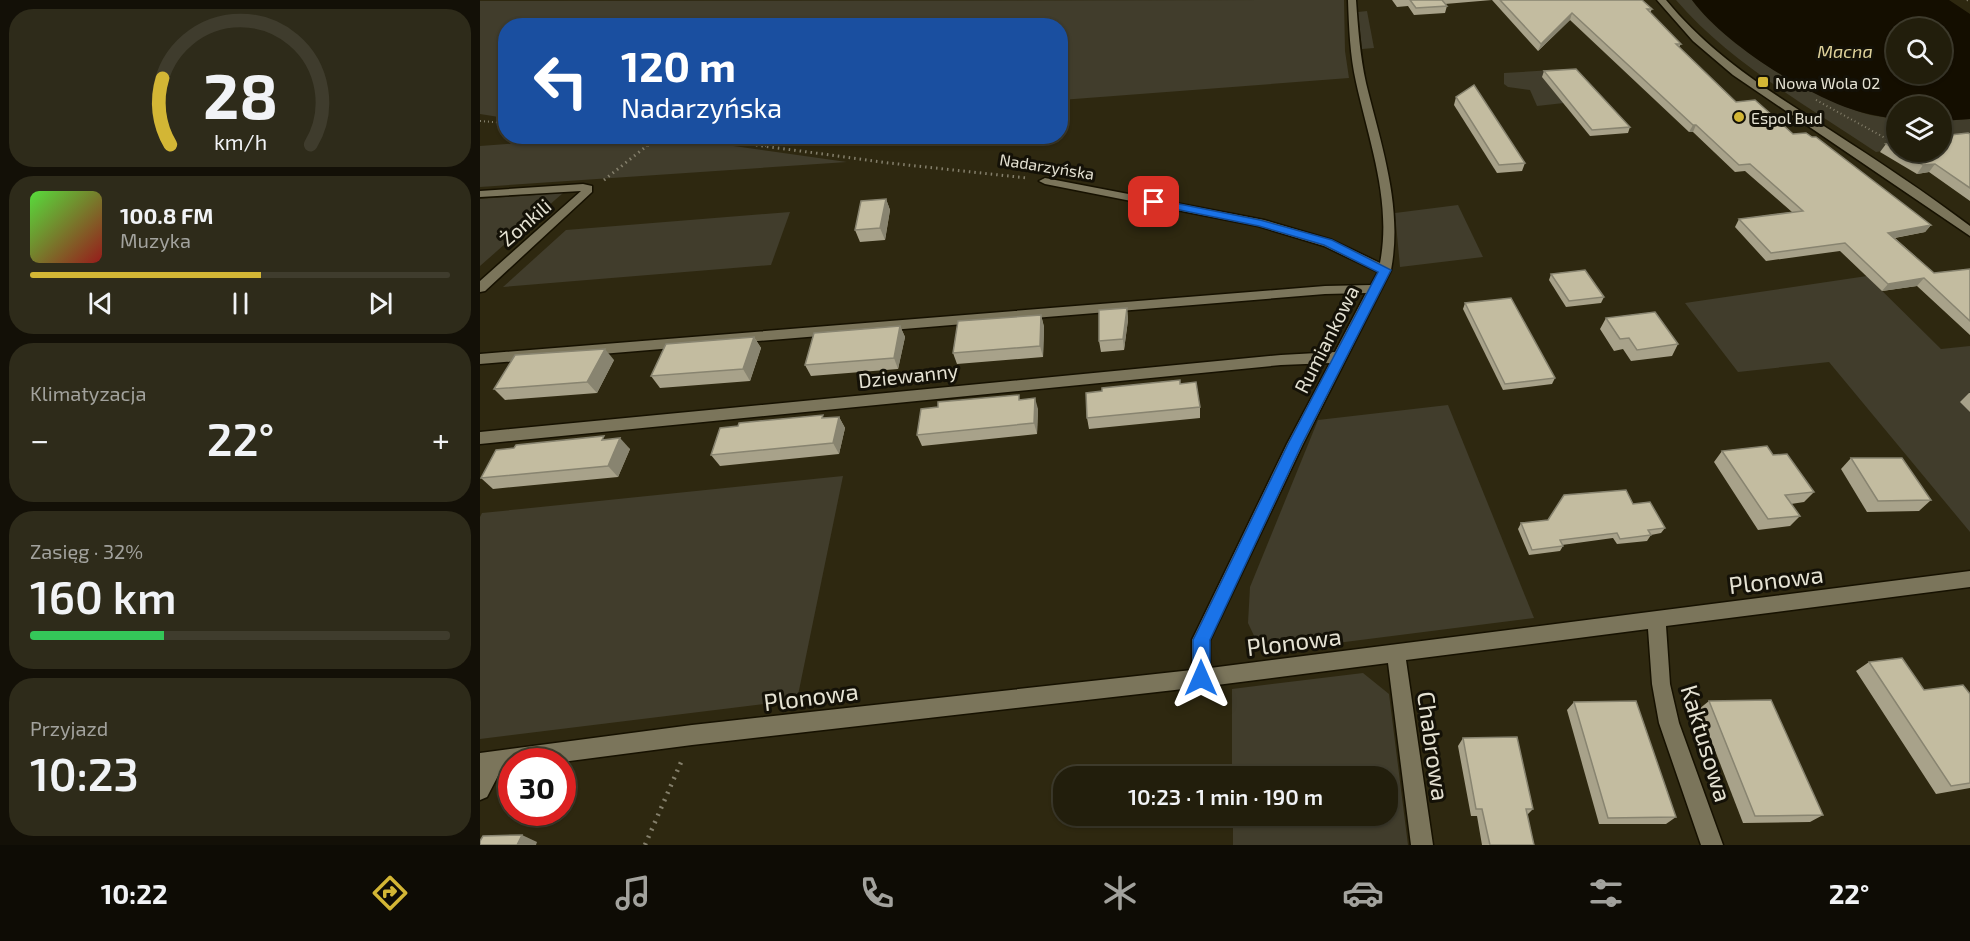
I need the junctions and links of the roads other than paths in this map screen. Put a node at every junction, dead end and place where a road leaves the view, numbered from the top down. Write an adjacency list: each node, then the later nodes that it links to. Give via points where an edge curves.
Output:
1 (1352, 0): 6 (street, Rumiankowa, via 1357,62 1390,221)
2 (1661, 0): 5 (street, via 1725,64)
3 (1045, 181): 6 (street, Nadarzyńska, via 1260,223 1328,243)
4 (480, 194): 7 (street, Żonkili, via 586,188)
5 (1970, 232)
6 (1385, 270): 8 (street, Rumiankowa)
7 (480, 288)
8 (1375, 289): 9 (street, Rumiankowa); 10 (street)
9 (1341, 357): 11 (street, Dziewanny); 15 (street, Rumiankowa, via 1202,640)
10 (480, 359)
11 (480, 438)
12 (1970, 579): 13 (street, Plonowa)
13 (1656, 618): 14 (street, Plonowa); 19 (street, Kaktusowa, via 1661,684 1669,723)
14 (1396, 653): 15 (street, Plonowa); 18 (street, Chabrowa)
15 (1201, 678): 16 (street, Plonowa)
16 (488, 762): 17 (street)
17 (480, 790)
18 (1422, 845)
19 (1713, 845)

